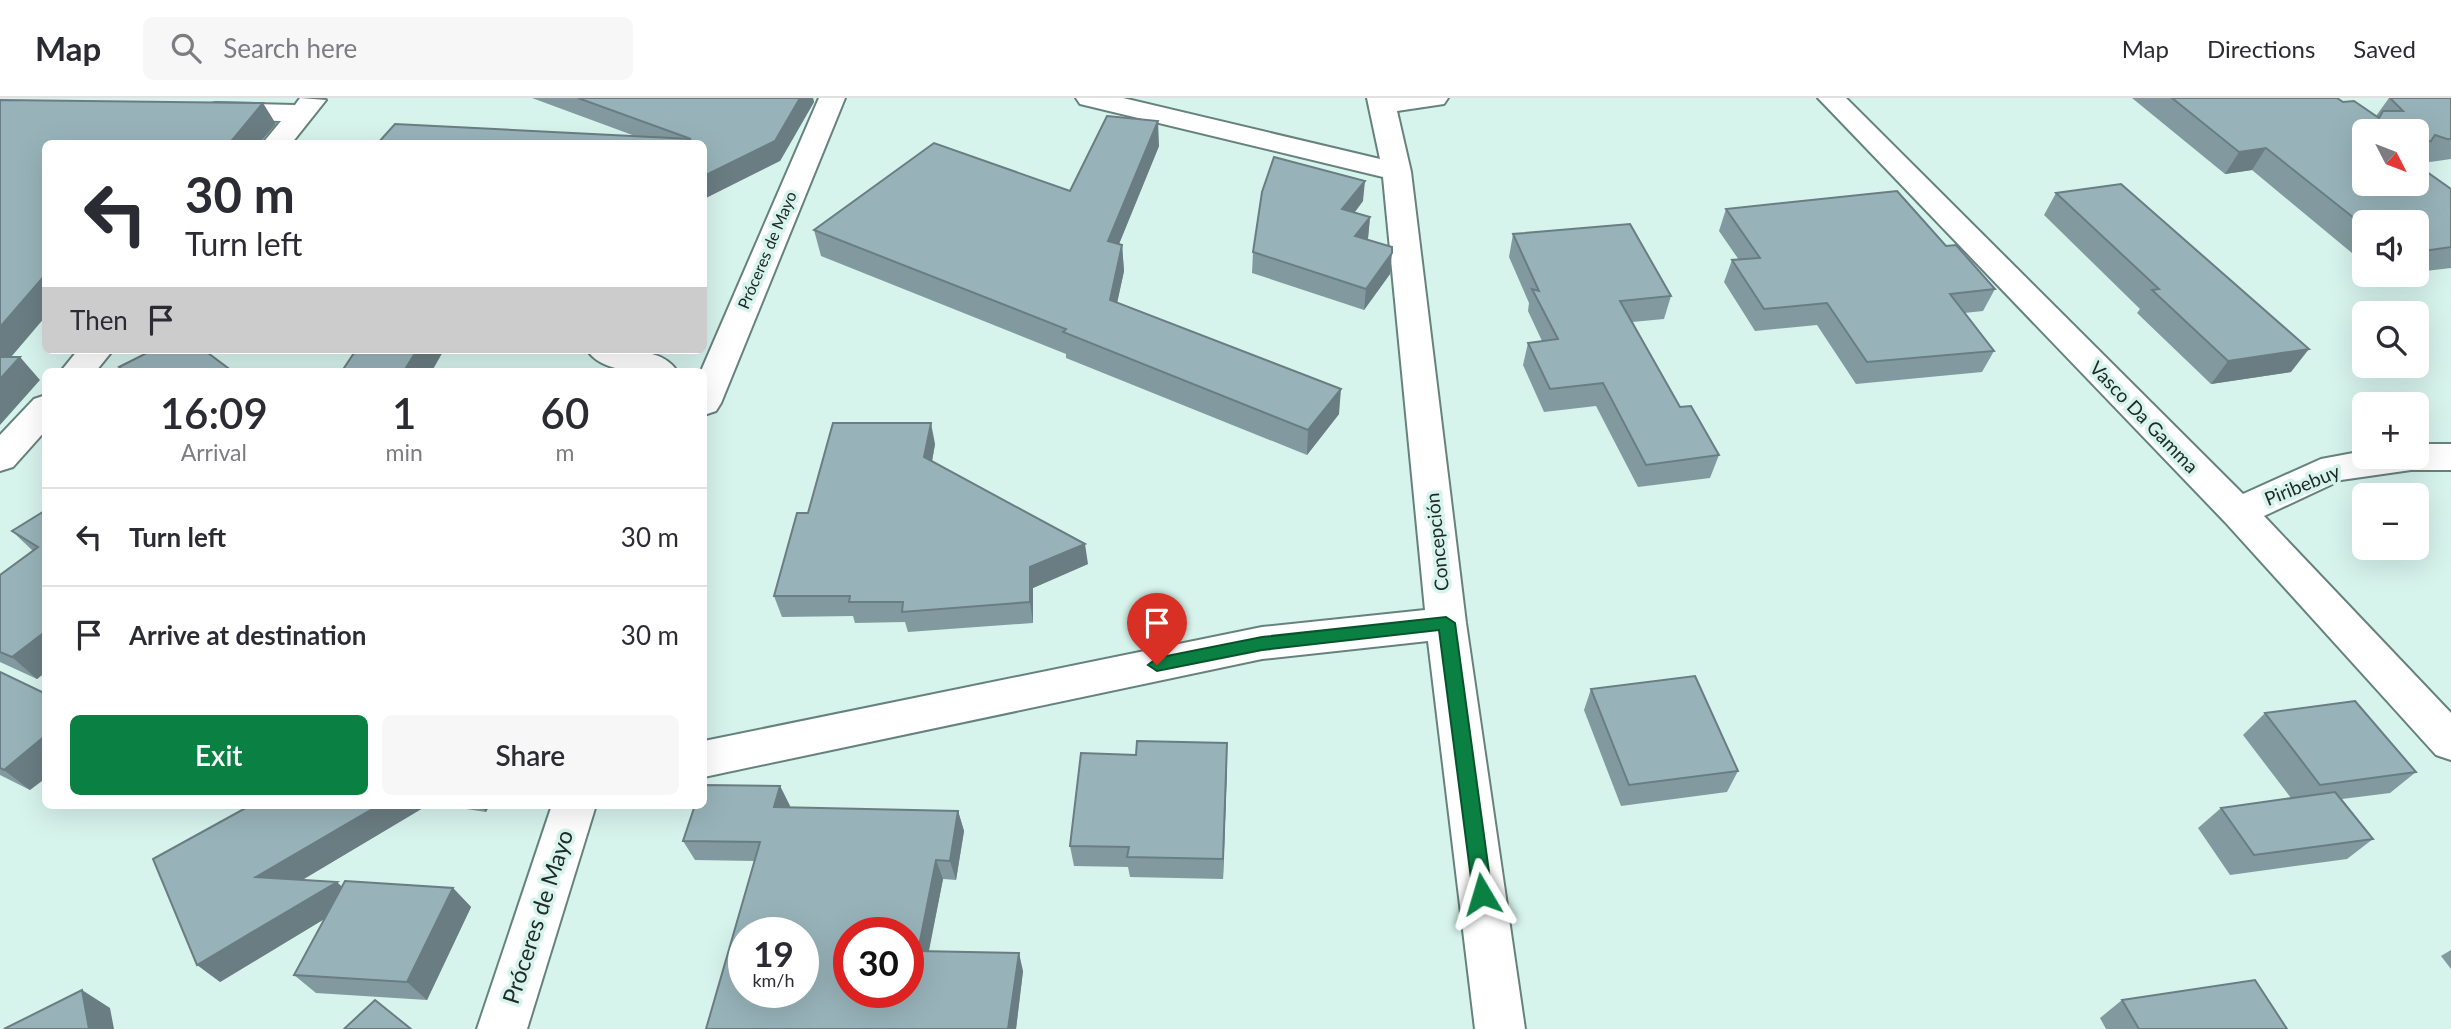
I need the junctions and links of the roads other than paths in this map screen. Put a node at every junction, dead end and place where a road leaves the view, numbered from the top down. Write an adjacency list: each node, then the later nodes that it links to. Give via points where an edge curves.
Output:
1 (832, 98): 14 (street, Próceres de Mayo)
2 (1089, 98): 9 (street)
3 (1435, 98): 5 (street)
4 (1831, 98): 18 (street, Vasco Da Gamma)
5 (1381, 101): 9 (street, Concepción)
6 (308, 105): 7 (street); 8 (street)
7 (192, 111)
8 (279, 140)
9 (1397, 172): 19 (street, Concepción)
10 (93, 354): 12 (street)
11 (615, 354): 13 (street)
12 (81, 368)
13 (652, 368)
14 (707, 388)
15 (42, 411): 17 (street)
16 (2451, 457): 18 (street, Piribebuy, via 2410,457 2334,468)
17 (0, 458)
18 (2238, 512): 20 (street, Vasco Da Gamma)
19 (1446, 623): 21 (street, via 1262,643); 24 (street, Concepción)
20 (2451, 742)
21 (707, 758)
22 (572, 809): 23 (street, Próceres de Mayo)
23 (502, 1029)
24 (1500, 1029)

